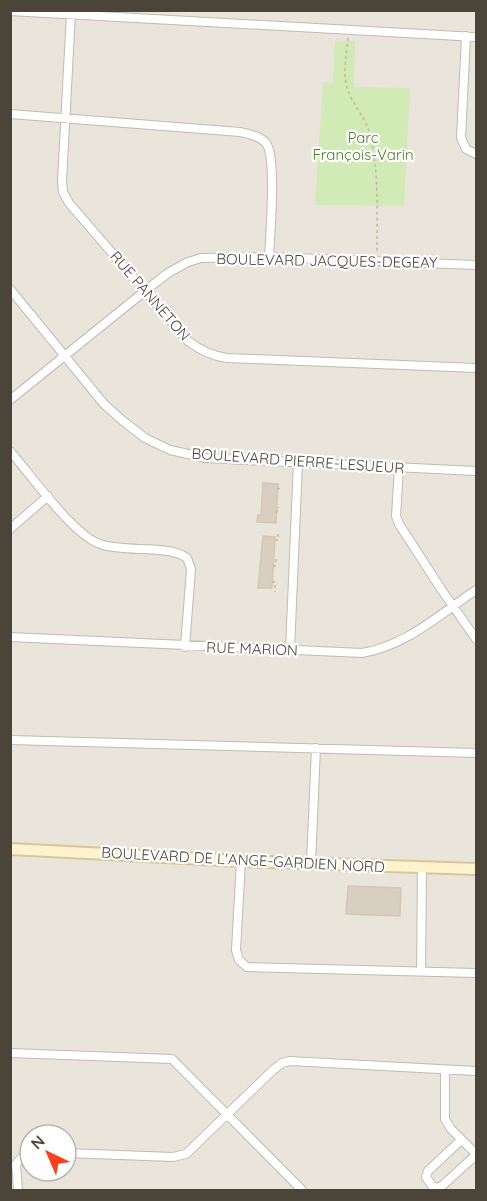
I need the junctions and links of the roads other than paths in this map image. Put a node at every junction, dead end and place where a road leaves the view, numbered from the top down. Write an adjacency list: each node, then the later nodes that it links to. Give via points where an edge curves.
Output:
1 (10, 11): 2 (street)
2 (71, 13): 3 (street); 6 (street, RUE PANNETON)
3 (466, 36): 4 (street); 7 (street, via 461,138 466,149)
4 (477, 37)
5 (10, 114): 6 (street)
6 (66, 118): 8 (street, via 240,132 260,138 268,145 271,165); 11 (street, RUE PANNETON, via 63,192)
7 (477, 154)
8 (269, 257): 9 (street, BOULEVARD JACQUES-DEGEAY); 11 (street, BOULEVARD JACQUES-DEGEAY, via 201,258 168,273)
9 (477, 265)
10 (10, 289): 12 (street, BOULEVARD PIERRE-LESUEUR)
11 (144, 291): 12 (street, BOULEVARD JACQUES-DEGEAY); 13 (street, RUE PANNETON, via 188,341 213,355)
12 (66, 356): 14 (street, BOULEVARD JACQUES-DEGEAY); 16 (street, BOULEVARD PIERRE-LESUEUR, via 123,421 162,446 206,458)
13 (477, 368)
14 (10, 400)
15 (10, 451): 19 (street)
16 (298, 462): 17 (street, BOULEVARD PIERRE-LESUEUR); 26 (street)
17 (399, 468): 18 (street, BOULEVARD PIERRE-LESUEUR); 22 (street, via 399,524)
18 (477, 471)
19 (48, 496): 20 (street); 25 (street, via 82,534 100,544 176,552 187,558 191,569)
20 (10, 530)
21 (477, 590): 22 (street, RUE MARION)
22 (452, 606): 24 (street); 26 (street, RUE MARION, via 408,637 375,651)
23 (10, 638): 25 (street, RUE MARION)
24 (477, 639)
25 (185, 647): 26 (street, RUE MARION)
26 (290, 650)
27 (10, 740): 28 (street)
28 (316, 748): 29 (street); 32 (street)
29 (477, 753)
30 (10, 849): 31 (main road, BOULEVARD DE L'ANGE-GARDIEN NORD)
31 (241, 861): 32 (main road, BOULEVARD DE L'ANGE-GARDIEN NORD); 35 (street, via 236,950 247,967)
32 (311, 863): 33 (main road, BOULEVARD DE L'ANGE-GARDIEN NORD)
33 (422, 867): 34 (main road, BOULEVARD DE L'ANGE-GARDIEN NORD); 35 (street)
34 (477, 869)
35 (421, 971): 36 (street)
36 (477, 973)
37 (10, 1053): 40 (street, via 172,1059)
38 (445, 1071): 39 (street); 40 (street, via 290,1061 273,1070); 41 (street, via 445,1119)
39 (477, 1071)
40 (228, 1114): 42 (street, via 180,1157); 46 (street)
41 (461, 1140): 43 (street); 43 (street, via 428,1171 427,1181 437,1188 444,1185)
42 (78, 1153)
43 (477, 1154)
44 (18, 1162): 45 (street)
45 (18, 1191)
46 (302, 1191)

